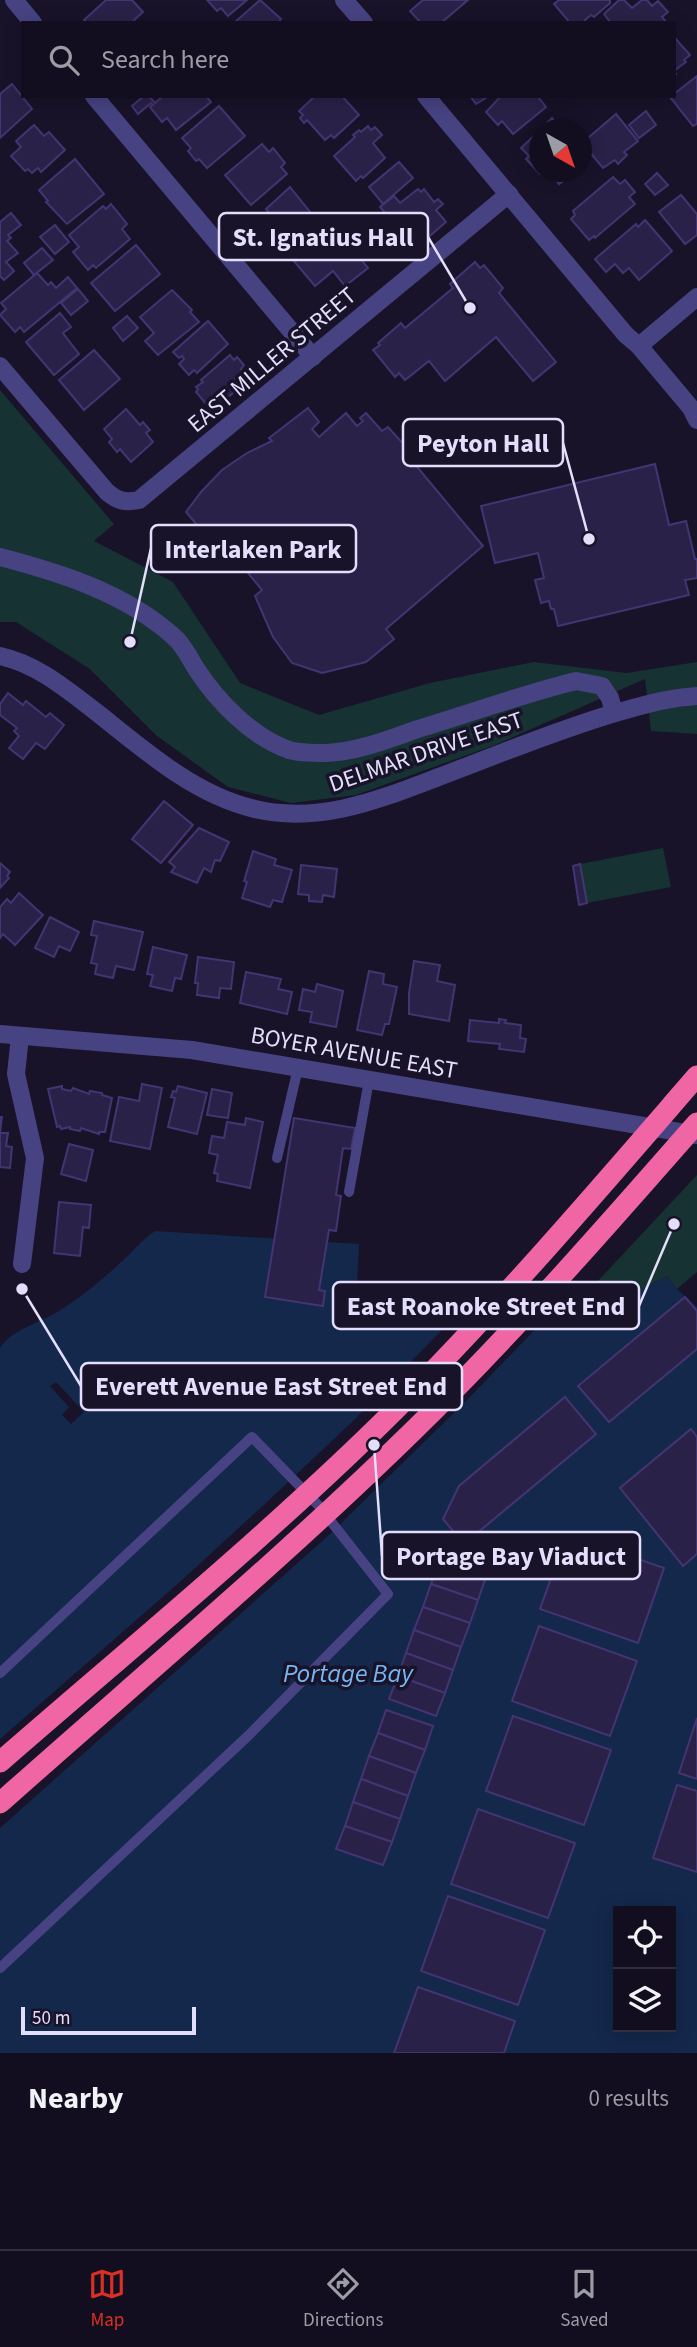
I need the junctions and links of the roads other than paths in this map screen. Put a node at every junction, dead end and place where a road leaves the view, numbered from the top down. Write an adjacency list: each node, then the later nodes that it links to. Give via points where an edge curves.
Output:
1 (14, 0): 3 (street)
2 (344, 0): 4 (street)
3 (31, 21)
4 (362, 21)
5 (96, 98): 10 (street)
6 (428, 98): 7 (street)
7 (509, 194): 9 (street); 10 (street, EAST MILLER STREET)
8 (697, 297): 9 (street)
9 (639, 346): 12 (street)
10 (313, 357): 11 (street, EAST MILLER STREET, via 148,495 127,503 107,492)
11 (0, 366)
12 (694, 414)
13 (0, 557): 16 (street, via 72,578 152,620 175,637 239,718 290,751 327,753 373,744 576,681 602,686)
14 (0, 656): 16 (street, DELMAR DRIVE EAST, via 50,678 201,788 237,804 270,811 303,814 353,808)
15 (697, 696): 16 (street, DELMAR DRIVE EAST, via 668,698)
16 (614, 713)
17 (0, 1034): 18 (street, BOYER AVENUE EAST)
18 (20, 1036): 19 (street, BOYER AVENUE EAST, via 158,1046); 26 (street, via 16,1074 35,1158)
19 (298, 1068): 21 (street, BOYER AVENUE EAST); 24 (lane)
20 (697, 1076): 28 (highway, bridge, via 553,1241 396,1408 310,1490)
21 (369, 1080): 23 (street, BOYER AVENUE EAST); 25 (lane)
22 (697, 1123): 29 (highway, bridge, via 516,1326 414,1430)
23 (697, 1135)
24 (277, 1158)
25 (349, 1192)
26 (22, 1264)
27 (0, 1673): 30 (lane, bridge, via 252,1437 318,1505 388,1594 249,1735)
28 (0, 1762)
29 (0, 1803)
30 (0, 1968)

